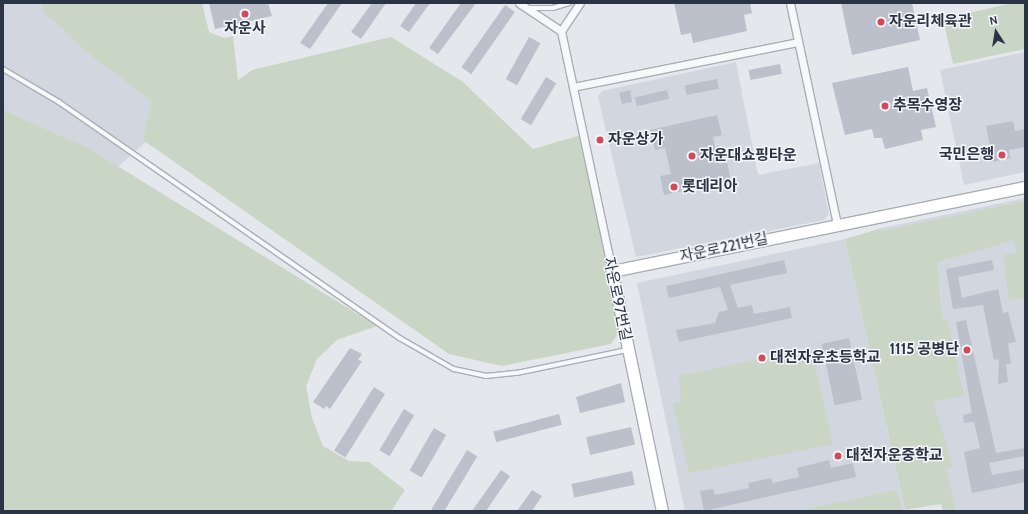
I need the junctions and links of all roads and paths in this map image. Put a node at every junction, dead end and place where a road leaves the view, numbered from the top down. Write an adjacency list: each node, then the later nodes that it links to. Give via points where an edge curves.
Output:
1 (519, 3): 5 (street)
2 (569, 3): 5 (lane, via 553,8)
3 (580, 3): 6 (street)
4 (790, 3): 7 (street)
5 (527, 8): 6 (street)
6 (561, 31): 9 (street, 자운로97번길)
7 (798, 42): 9 (street); 11 (street)
8 (3, 69): 13 (lane, via 59,102 400,338 454,369 486,376 517,373)
9 (573, 86): 12 (street, 자운로97번길)
10 (1025, 187): 11 (street, 자운로221번길)
11 (837, 225): 12 (street, 자운로221번길)
12 (612, 271): 13 (street, 자운로97번길)
13 (628, 350): 14 (street, 자운로97번길)
14 (662, 511)

